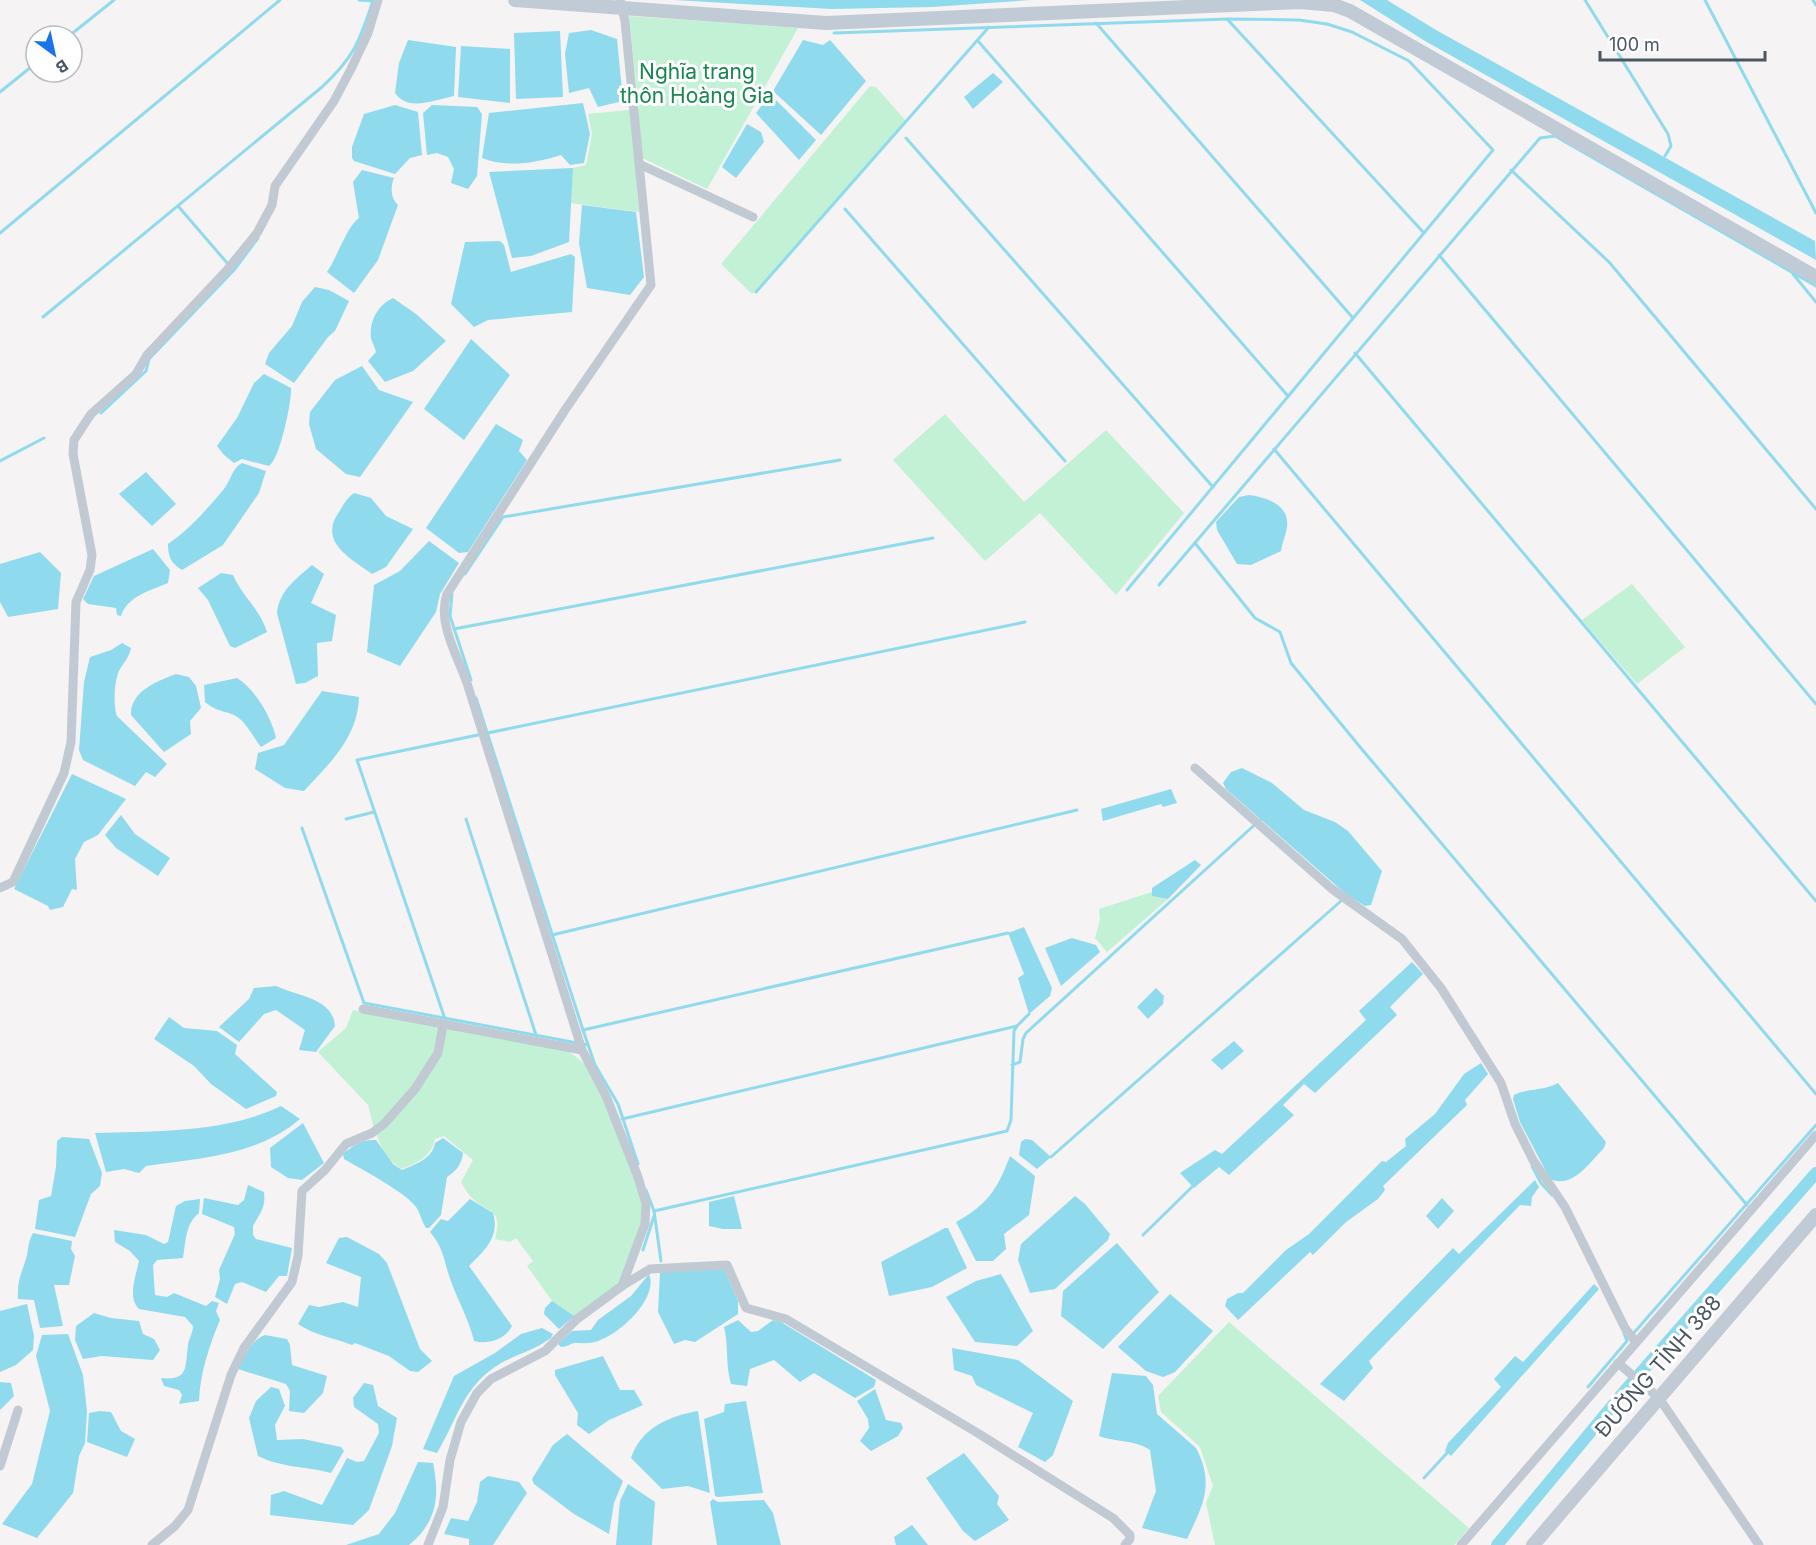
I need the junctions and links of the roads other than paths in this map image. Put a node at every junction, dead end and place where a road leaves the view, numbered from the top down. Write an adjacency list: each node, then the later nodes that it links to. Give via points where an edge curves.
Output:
1 (378, 0): 8 (street, via 351,69 334,101 275,186 272,205 257,233 147,355 136,374 91,414 74,441 73,454 92,555 76,602 71,742 64,774 13,882)
2 (515, 0): 3 (street)
3 (620, 3): 4 (street); 6 (street, via 826,22 1290,2 1334,5)
4 (639, 164): 5 (street); 11 (street, via 651,285 565,410 447,594 443,607)
5 (753, 216)
6 (1816, 277)
7 (1195, 768): 15 (street, via 1332,889 1402,939 1429,971 1501,1083 1538,1171 1565,1207)
8 (0, 888)
9 (363, 1009): 10 (street)
10 (443, 1025): 11 (street); 20 (street, via 438,1053 410,1095 378,1129 346,1144 302,1191 298,1256 292,1282 244,1348 231,1375 188,1510)
11 (582, 1050): 14 (street, via 611,1108 646,1204 645,1224)
12 (1816, 1135): 15 (street)
13 (1816, 1215): 17 (street, ĐƯỜNG TỈNH 388)
14 (622, 1286): 21 (street, via 577,1319 545,1351 491,1379 477,1393 461,1422 443,1507); 22 (street, via 650,1269 727,1265 746,1308 786,1319 1045,1475 1113,1518 1130,1535)
15 (1635, 1341): 16 (street)
16 (1619, 1364): 17 (street); 23 (street)
17 (1657, 1395): 24 (street, ĐƯỜNG TỈNH 388); 25 (street)
18 (18, 1410): 19 (street)
19 (0, 1466)
20 (152, 1545)
21 (428, 1545)
22 (1125, 1545)
23 (1461, 1545)
24 (1533, 1545)
25 (1759, 1545)

